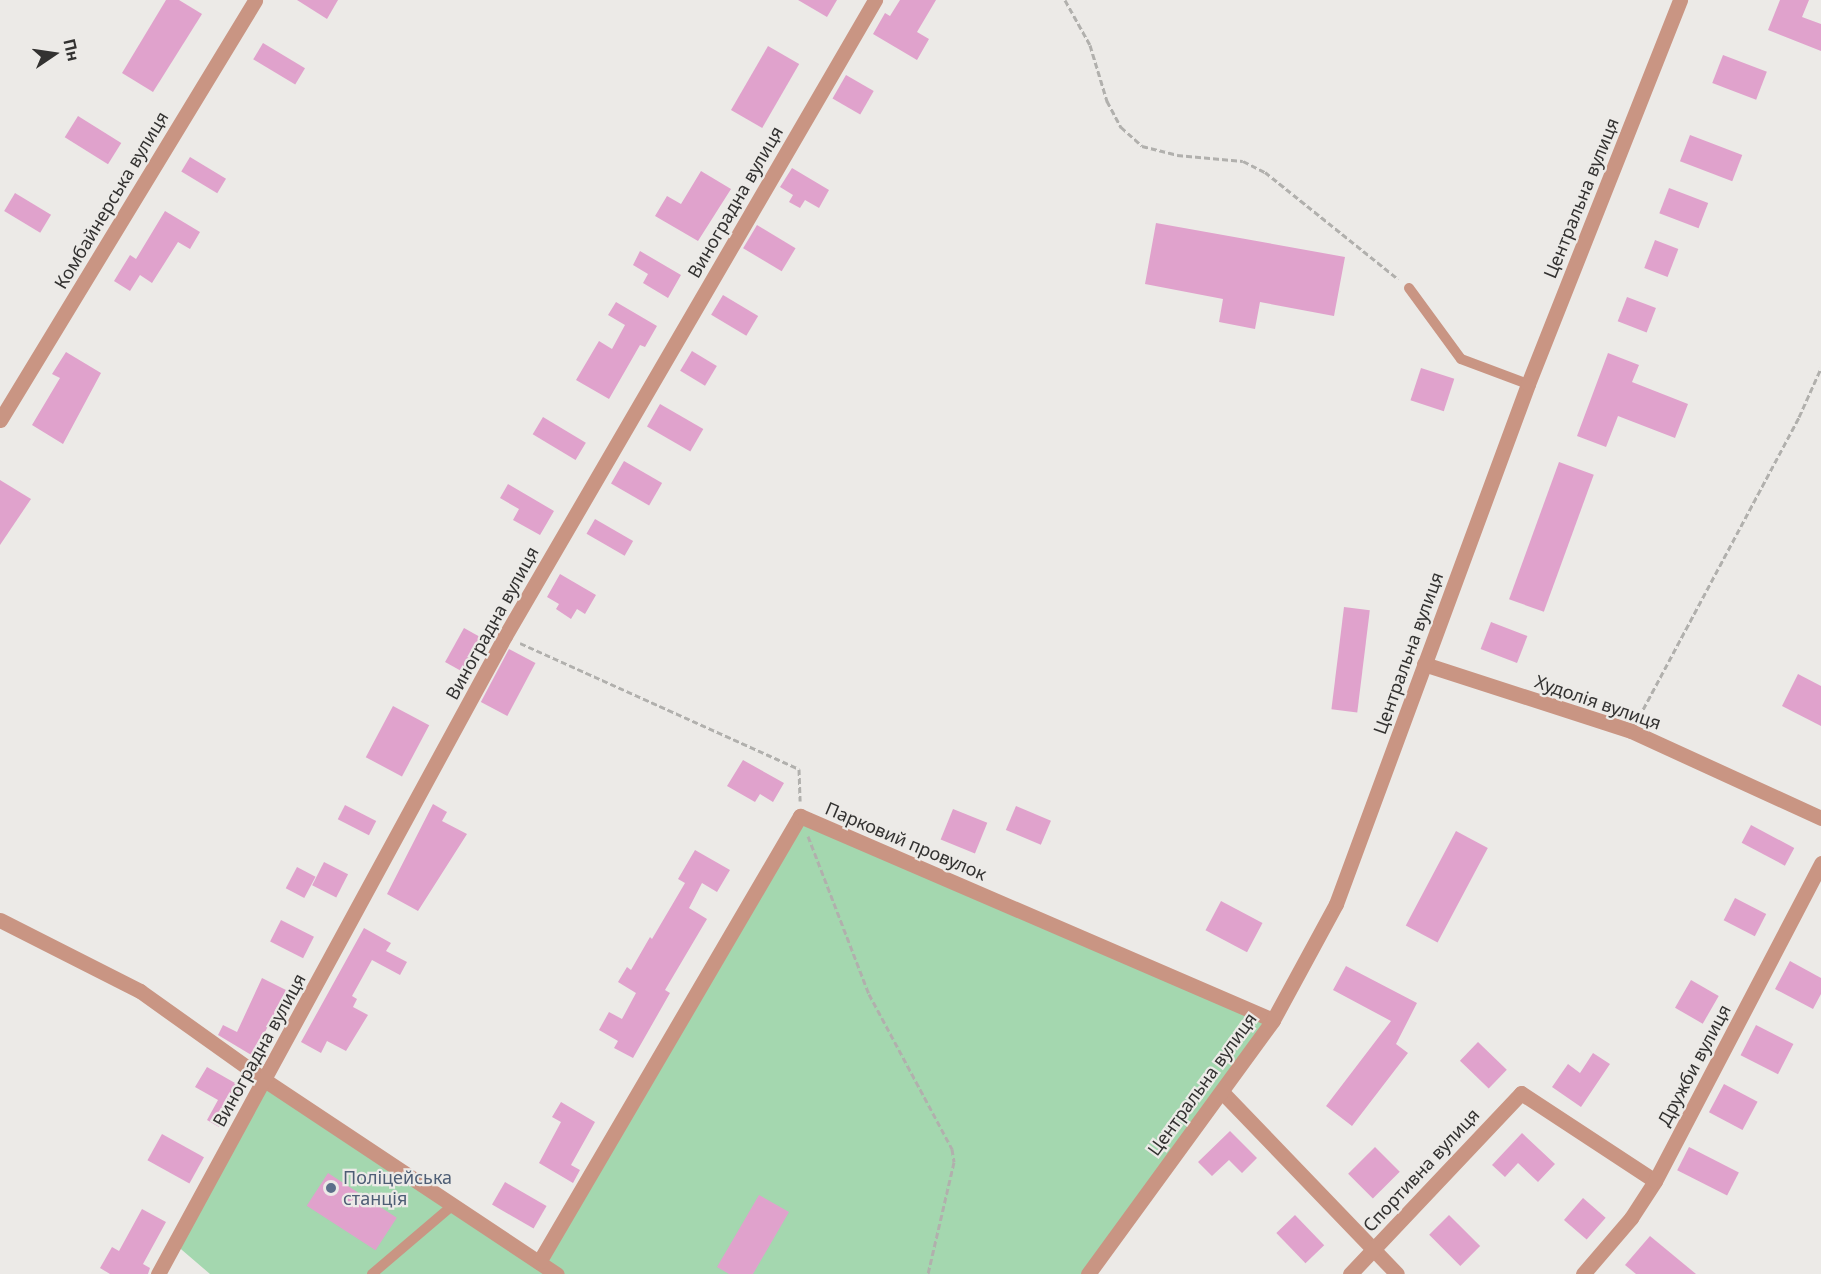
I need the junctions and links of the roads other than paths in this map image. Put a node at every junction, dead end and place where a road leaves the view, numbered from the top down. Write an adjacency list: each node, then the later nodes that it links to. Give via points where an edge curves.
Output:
1 (255, 0): 6 (street, Комбайнерська вулиця)
2 (875, 0): 12 (street, Виноградна вулиця, via 505,636)
3 (1680, 0): 5 (street, Центральна вулиця)
4 (1409, 288): 5 (lane, via 1461,359)
5 (1528, 384): 7 (street, Центральна вулиця)
6 (0, 420)
7 (1424, 664): 8 (street, Худолія вулиця, via 1631,731); 11 (street, Центральна вулиця, via 1336,904)
8 (1821, 818)
9 (1821, 863): 14 (street, Дружби вулиця)
10 (0, 920): 12 (street, via 140,990)
11 (1273, 1020): 13 (street, Центральна вулиця); 17 (street, Парковий провулок, via 800,816)
12 (266, 1081): 15 (street); 18 (street, Виноградна вулиця)
13 (1222, 1092): 16 (street); 21 (street, Центральна вулиця)
14 (1655, 1181): 16 (street, Спортивна вулиця, via 1521,1093); 24 (street, Дружби вулиця, via 1631,1218)
15 (453, 1204): 17 (street); 19 (lane)
16 (1374, 1250): 22 (street, Спортивна вулиця); 23 (street)
17 (540, 1262): 20 (street)
18 (158, 1274)
19 (372, 1274)
20 (558, 1274)
21 (1088, 1274)
22 (1350, 1274)
23 (1397, 1274)
24 (1583, 1274)

